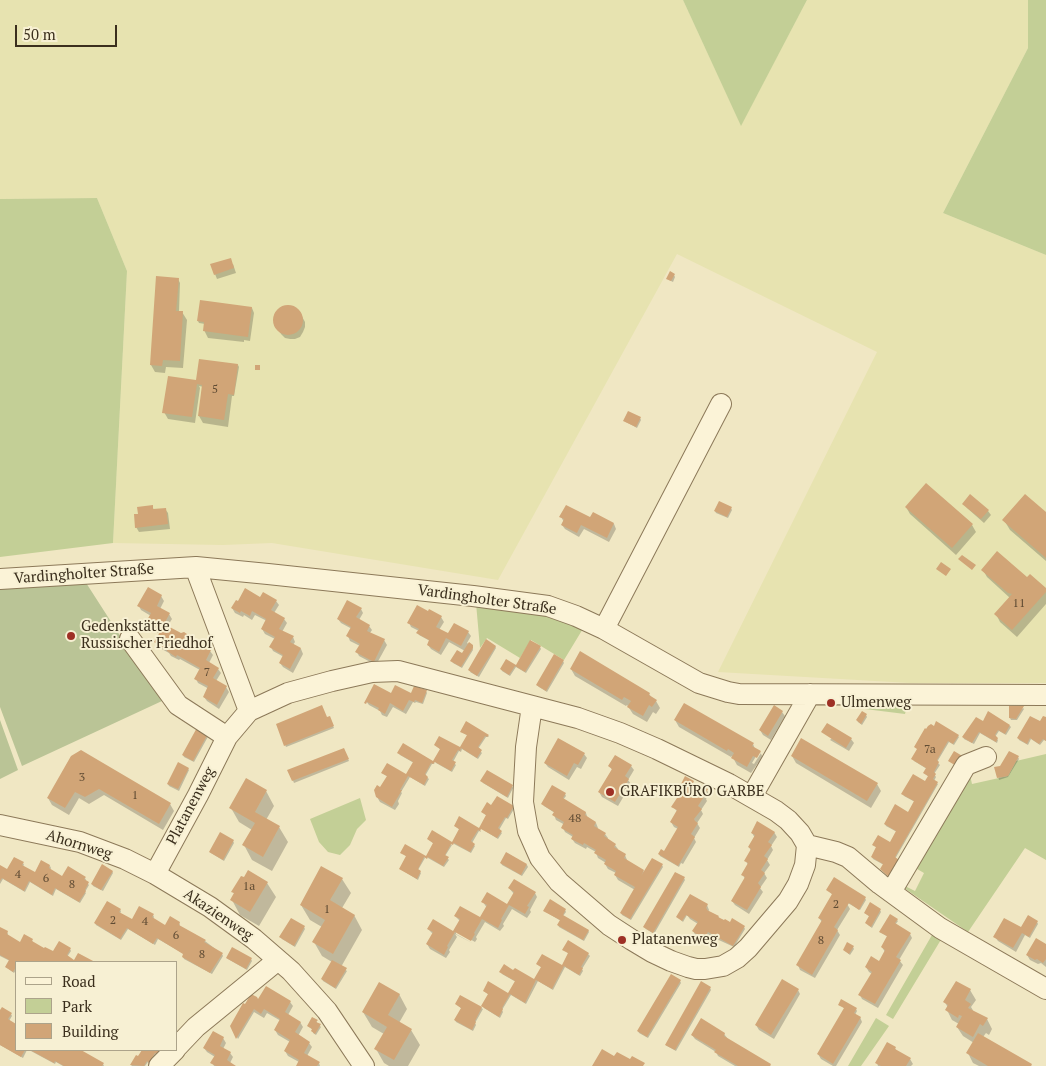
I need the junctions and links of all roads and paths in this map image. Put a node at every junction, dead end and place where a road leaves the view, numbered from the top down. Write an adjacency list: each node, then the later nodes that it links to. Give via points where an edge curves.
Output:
1 (722, 404): 4 (street)
2 (198, 575): 9 (street)
3 (0, 579): 4 (street, Vardingholter Straße, via 210,568 548,606)
4 (604, 629): 6 (street, Vardingholter Straße, via 699,683 718,690 739,694)
5 (130, 639): 10 (street, via 178,705)
6 (810, 694): 7 (street, Vardingholter Straße); 12 (street)
7 (1046, 695)
8 (532, 706): 9 (street, Platanenweg, via 398,671 372,672 332,681 288,693); 12 (street, Platanenweg, via 620,733); 14 (street, via 526,747 524,802 528,831 540,858 559,882 609,925 652,952 696,969 723,966 736,958 788,901 805,865)
9 (249, 711): 10 (street, Platanenweg)
10 (227, 737): 15 (street, Platanenweg)
11 (986, 757): 16 (street, via 966,765)
12 (752, 796): 14 (street, Platanenweg, via 788,820)
13 (0, 825): 15 (street, Ahornweg, via 80,842)
14 (807, 845): 16 (street, via 848,858)
15 (155, 874): 17 (street, Akazienweg, via 217,912)
16 (891, 892): 18 (street, via 947,933)
17 (278, 960): 19 (street, via 196,1027); 22 (street, Akazienweg, via 326,1011)
18 (1046, 989)
19 (178, 1046)
20 (173, 1051): 21 (street)
21 (159, 1066)
22 (364, 1066)

